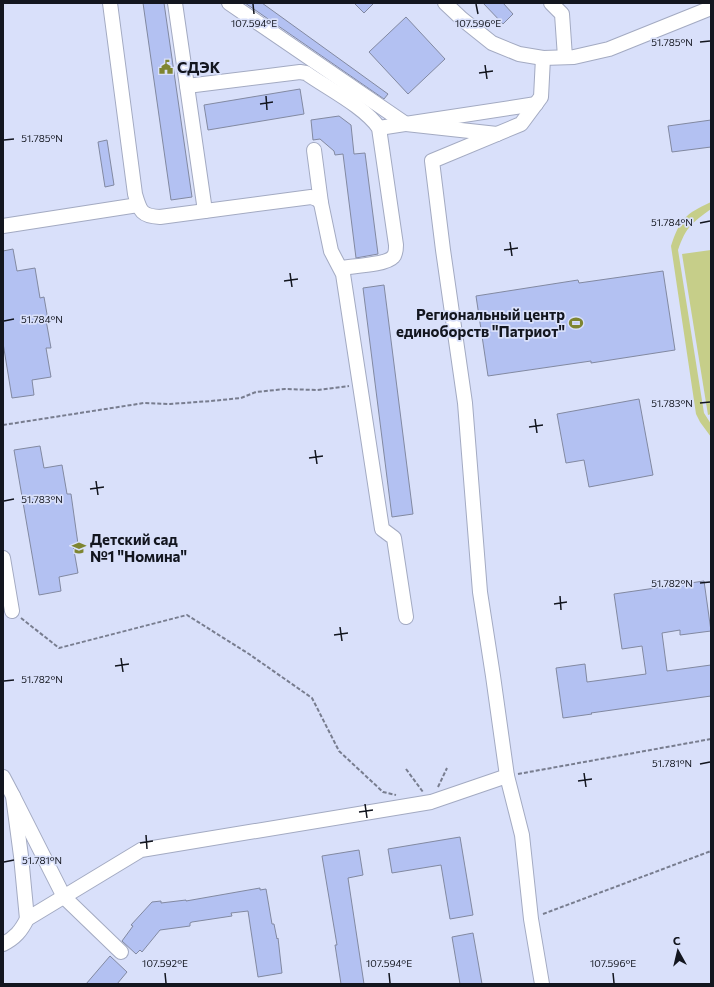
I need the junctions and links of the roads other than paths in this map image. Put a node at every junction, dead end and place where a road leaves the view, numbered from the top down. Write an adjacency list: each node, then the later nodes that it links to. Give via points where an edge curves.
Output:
1 (110, 3): 16 (street)
2 (175, 3): 9 (street)
3 (230, 3): 11 (street)
4 (445, 3): 8 (street, via 492,43 519,54)
5 (550, 3): 7 (street, via 562,14)
6 (711, 8): 7 (street, via 609,49)
7 (565, 57): 8 (street)
8 (543, 58): 10 (street, via 541,97)
9 (187, 86): 12 (street, via 306,73 362,111); 17 (street)
10 (536, 104): 11 (street); 13 (street, via 520,124)
11 (406, 124): 12 (street); 13 (street)
12 (379, 128): 19 (street, via 396,245 395,253 386,262)
13 (499, 134): 23 (street, via 432,161 466,403 480,592)
14 (314, 150): 15 (street)
15 (322, 203): 17 (street, via 311,198); 19 (street, via 330,251)
16 (138, 205): 17 (street, via 142,213 149,217); 18 (street)
17 (205, 212)
18 (3, 226)
19 (341, 268): 22 (street, via 382,529 394,538)
20 (3, 558): 21 (street)
21 (12, 611)
22 (406, 617)
23 (507, 776): 26 (street, via 431,802 141,850); 30 (street, via 522,835 531,919)
24 (3, 777): 25 (street)
25 (13, 796): 26 (street); 27 (street)
26 (64, 897): 27 (street); 29 (street)
27 (27, 919): 28 (street, via 21,930)
28 (3, 944)
29 (121, 952)
30 (542, 984)

